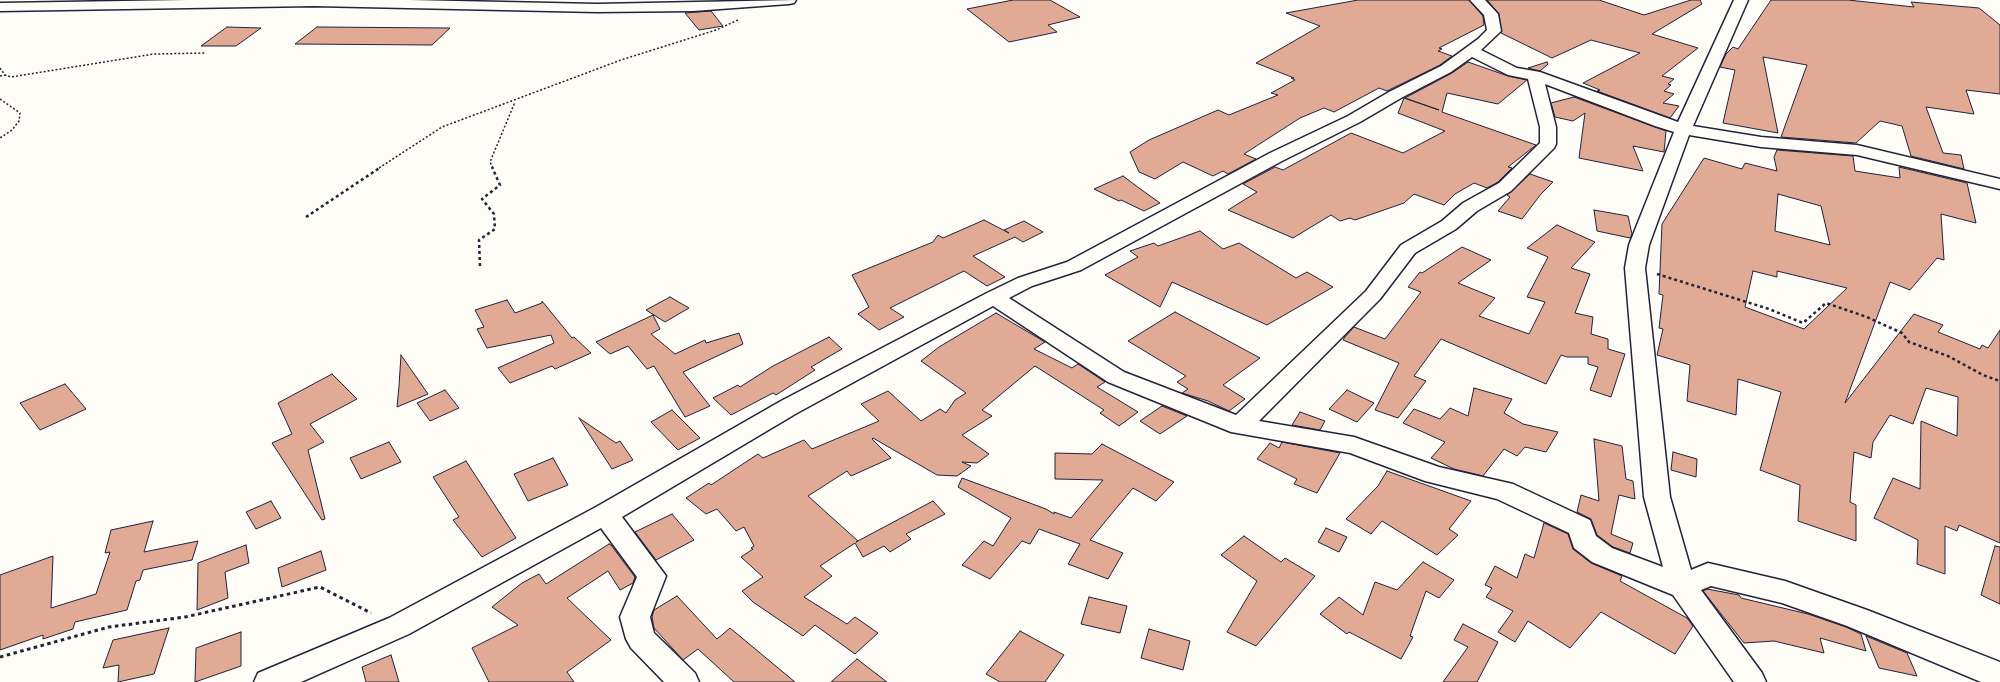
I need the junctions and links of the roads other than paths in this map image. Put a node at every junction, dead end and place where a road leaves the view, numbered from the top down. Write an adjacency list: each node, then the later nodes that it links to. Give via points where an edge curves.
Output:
1 (789, 0): 4 (street, via 693,7 597,8 314,2)
2 (1477, 0): 5 (street, via 1491,14 1494,31)
3 (1741, 0): 7 (street)
4 (0, 7)
5 (1471, 51): 6 (street, via 1513,72); 9 (street, via 1446,69 1354,119 1276,157 1074,266 1024,282)
6 (1535, 75): 7 (street); 10 (street, via 1548,127 1548,144 1505,187 1408,249 1373,295)
7 (1683, 129): 8 (street, via 1761,142 1858,150); 12 (street, via 1639,245 1635,268 1657,497)
8 (2000, 184)
9 (994, 297): 10 (street, via 1116,377); 11 (street, via 789,407)
10 (1240, 426): 12 (street, via 1354,445 1434,475 1504,491 1581,527 1584,541 1602,555)
11 (605, 514): 14 (street, via 399,626); 15 (street, via 652,576 635,617 641,639)
12 (1683, 587): 13 (street, via 1708,574 1785,592); 16 (street)
13 (2000, 676)
14 (269, 682)
15 (684, 682)
16 (1751, 682)

